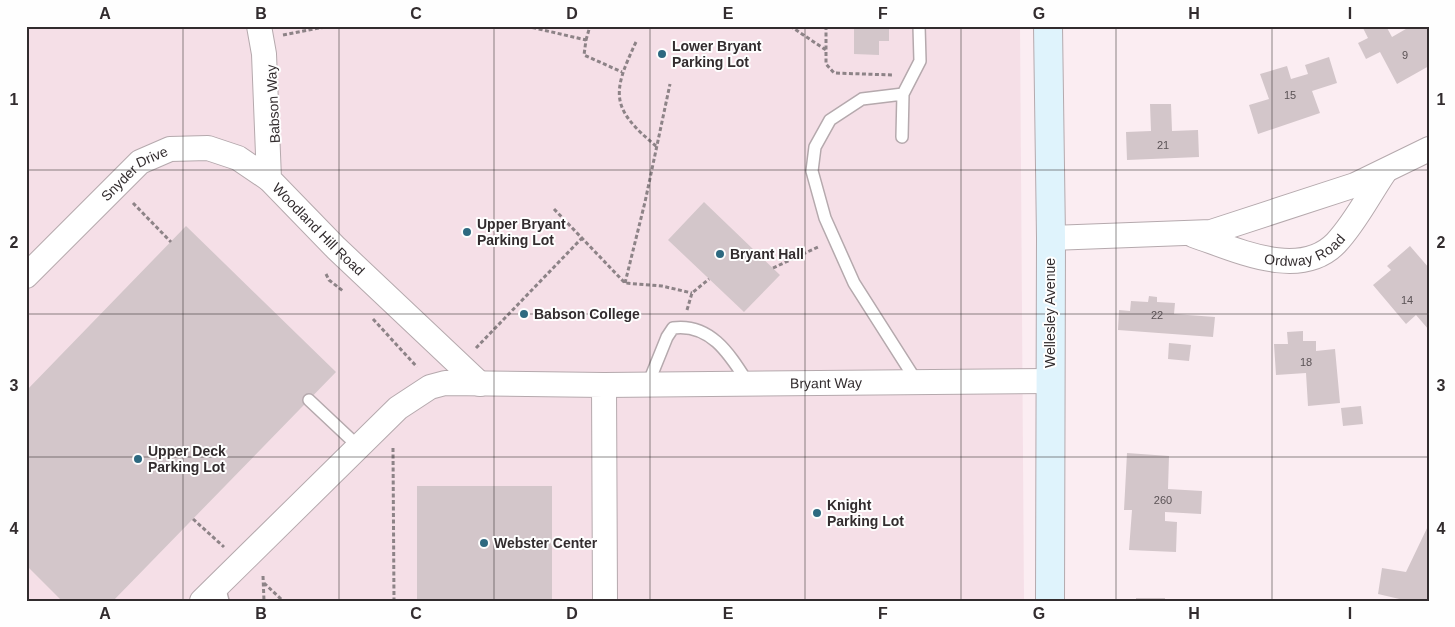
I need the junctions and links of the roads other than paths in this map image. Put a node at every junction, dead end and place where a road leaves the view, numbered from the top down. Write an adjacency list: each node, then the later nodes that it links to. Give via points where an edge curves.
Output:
1 (919, 26): 4 (lane, via 920,60)
2 (1048, 26): 10 (main road, Wellesley Avenue)
3 (270, 31): 8 (street, Woodland Hill Road, via 264,54)
4 (903, 94): 5 (lane); 14 (lane, via 862,99 830,120 815,147 812,171 825,218 854,283)
5 (902, 138)
6 (1429, 148): 7 (street, Ordway Road)
7 (1384, 173): 9 (street, Ordway Road, via 1230,228); 9 (street, Ordway Road, via 1335,243 1313,257 1273,260)
8 (269, 179): 11 (street, Snyder Drive, via 238,158 208,148 170,149 140,162); 15 (street, Woodland Hill Road, via 336,248)
9 (1191, 235): 10 (street, Ordway Road)
10 (1050, 238): 12 (main road, Wellesley Avenue)
11 (26, 276)
12 (1050, 381): 14 (street, Bryant Way); 22 (main road, Wellesley Avenue)
13 (748, 382): 14 (street, Bryant Way); 16 (street, Bryant Way); 16 (lane, via 728,352 706,332 683,327 673,328 667,337)
14 (917, 382)
15 (480, 384): 17 (street, Bryant Way); 19 (street, Bryant Way, via 445,383 430,388 398,408)
16 (648, 384): 17 (street, Bryant Way)
17 (604, 385): 21 (street)
18 (309, 400): 19 (lane)
19 (359, 447): 20 (street)
20 (215, 596)
21 (605, 601)
22 (1050, 601)

